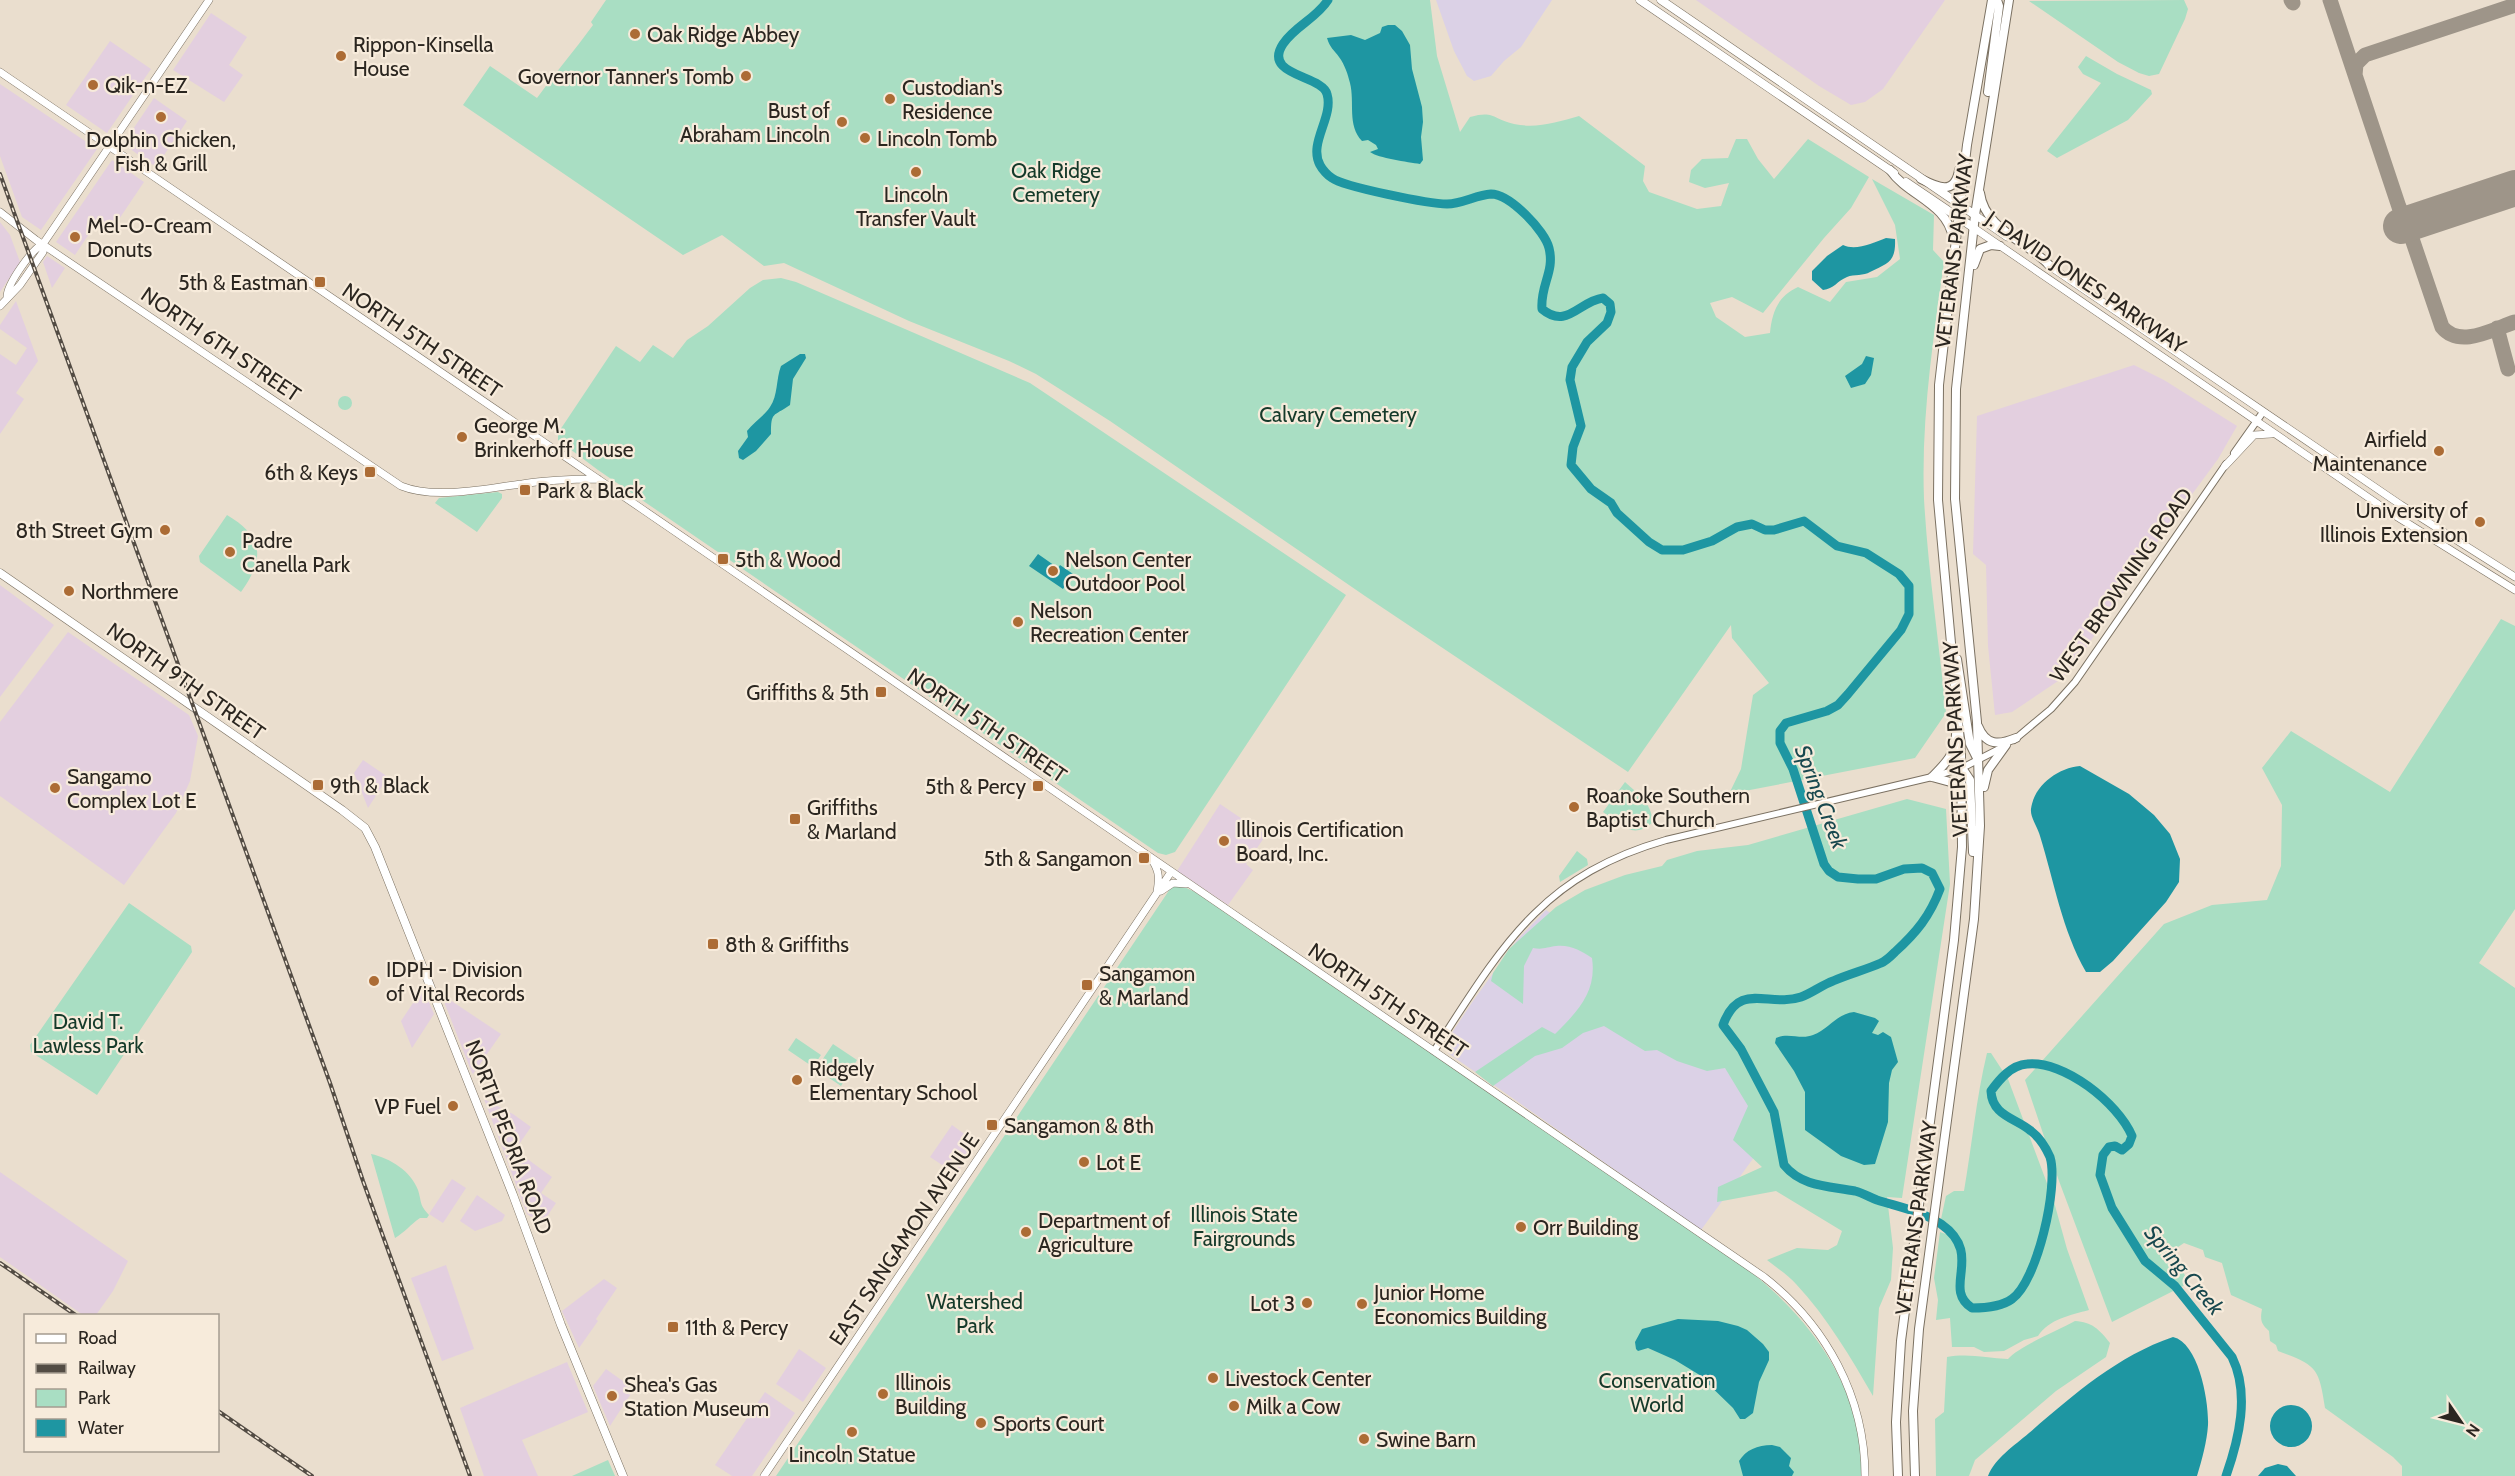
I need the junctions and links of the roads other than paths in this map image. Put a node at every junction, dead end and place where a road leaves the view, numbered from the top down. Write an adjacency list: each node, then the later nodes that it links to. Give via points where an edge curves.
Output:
1 (209, 0): 10 (main road)
2 (1640, 0): 11 (main road, J. DAVID JONES PARKWAY)
3 (1661, 0): 12 (main road, J. DAVID JONES PARKWAY)
4 (1992, 0): 8 (highway, VETERANS PARKWAY)
5 (1997, 0): 9 (highway)
6 (2010, 0): 9 (highway, VETERANS PARKWAY)
7 (0, 72): 10 (main road, NORTH 5TH STREET)
8 (1975, 97): 12 (highway, via 1968,110 1957,179 1942,188); 14 (highway, VETERANS PARKWAY)
9 (1987, 128): 13 (highway, VETERANS PARKWAY)
10 (110, 147): 19 (main road); 28 (main road, NORTH 5TH STREET)
11 (1890, 170): 17 (main road, J. DAVID JONES PARKWAY); 21 (highway, via 1897,181 1941,212)
12 (1921, 178): 14 (main road, J. DAVID JONES PARKWAY)
13 (1980, 182): 16 (highway, VETERANS PARKWAY); 22 (highway, via 1981,202 1992,221 2043,257)
14 (1959, 205): 16 (main road, J. DAVID JONES PARKWAY); 17 (highway, VETERANS PARKWAY)
15 (0, 212): 19 (main road, NORTH 6TH STREET)
16 (1975, 215): 18 (highway, VETERANS PARKWAY); 22 (main road, J. DAVID JONES PARKWAY)
17 (1958, 217): 18 (main road, J. DAVID JONES PARKWAY); 21 (highway, VETERANS PARKWAY)
18 (1974, 228): 20 (main road, J. DAVID JONES PARKWAY); 24 (highway, VETERANS PARKWAY)
19 (43, 244): 23 (main road, via 36,247); 32 (main road, NORTH 6TH STREET, via 406,488 428,493)
20 (2000, 246): 24 (highway, via 1985,246 1977,253 1967,327); 26 (main road, J. DAVID JONES PARKWAY)
21 (1954, 247): 37 (highway, VETERANS PARKWAY, via 1937,434 1938,500)
22 (2052, 268): 25 (main road, J. DAVID JONES PARKWAY)
23 (0, 306)
24 (1961, 336): 39 (highway, VETERANS PARKWAY, via 1956,389 1955,499)
25 (2263, 412): 26 (street, WEST BROWNING ROAD); 35 (main road, J. DAVID JONES PARKWAY)
26 (2256, 421): 27 (main road, J. DAVID JONES PARKWAY); 29 (street, WEST BROWNING ROAD)
27 (2278, 436): 29 (main road, via 2268,432 2254,435); 36 (main road, J. DAVID JONES PARKWAY)
28 (564, 456): 30 (main road, NORTH 5TH STREET); 32 (main road, via 574,472)
29 (2225, 466): 40 (street, WEST BROWNING ROAD, via 2083,672 2051,709)
30 (597, 479): 31 (main road); 33 (main road, NORTH 5TH STREET)
31 (575, 480): 32 (main road); 33 (main road)
32 (544, 482)
33 (610, 487): 48 (main road, NORTH 5TH STREET)
34 (0, 573): 46 (main road, NORTH 9TH STREET)
35 (2515, 577)
36 (2515, 590)
37 (1950, 633): 38 (highway, VETERANS PARKWAY); 42 (highway, via 1959,665 1970,744)
38 (1956, 686): 43 (highway, VETERANS PARKWAY); 44 (highway, via 1952,695 1955,745 1948,761)
39 (1977, 722): 40 (highway, via 1990,742 1998,744); 42 (highway, VETERANS PARKWAY)
40 (2016, 738): 41 (street, WEST BROWNING ROAD)
41 (2006, 745): 42 (street, WEST BROWNING ROAD); 47 (highway, via 1985,777 1984,833)
42 (1979, 760): 43 (street, WEST BROWNING ROAD); 47 (highway, VETERANS PARKWAY)
43 (1962, 768): 44 (street, WEST BROWNING ROAD); 45 (highway, VETERANS PARKWAY); 52 (highway, via 1970,780)
44 (1932, 777): 45 (highway, via 1954,783); 53 (street, WEST BROWNING ROAD, via 1666,840 1624,854 1570,883 1530,916)
45 (1963, 799): 57 (highway, VETERANS PARKWAY, via 1957,916 1899,1360)
46 (352, 817): 54 (main road, NORTH PEORIA ROAD, via 373,842)
47 (1979, 843): 52 (highway, VETERANS PARKWAY)
48 (1151, 857): 49 (main road, NORTH 5TH STREET); 51 (main road, via 1158,869)
49 (1172, 872): 50 (main road, NORTH 5TH STREET); 51 (main road, EAST SANGAMON AVENUE)
50 (1192, 886): 51 (main road, via 1173,883); 53 (main road, NORTH 5TH STREET)
51 (1156, 895): 55 (main road, EAST SANGAMON AVENUE)
52 (1974, 919): 58 (highway, VETERANS PARKWAY, via 1916,1361)
53 (1434, 1051): 56 (main road, NORTH 5TH STREET, via 1736,1257 1794,1302 1830,1349 1848,1386 1860,1425)
54 (622, 1476)
55 (764, 1476)
56 (1866, 1476)
57 (1898, 1476)
58 (1915, 1476)

